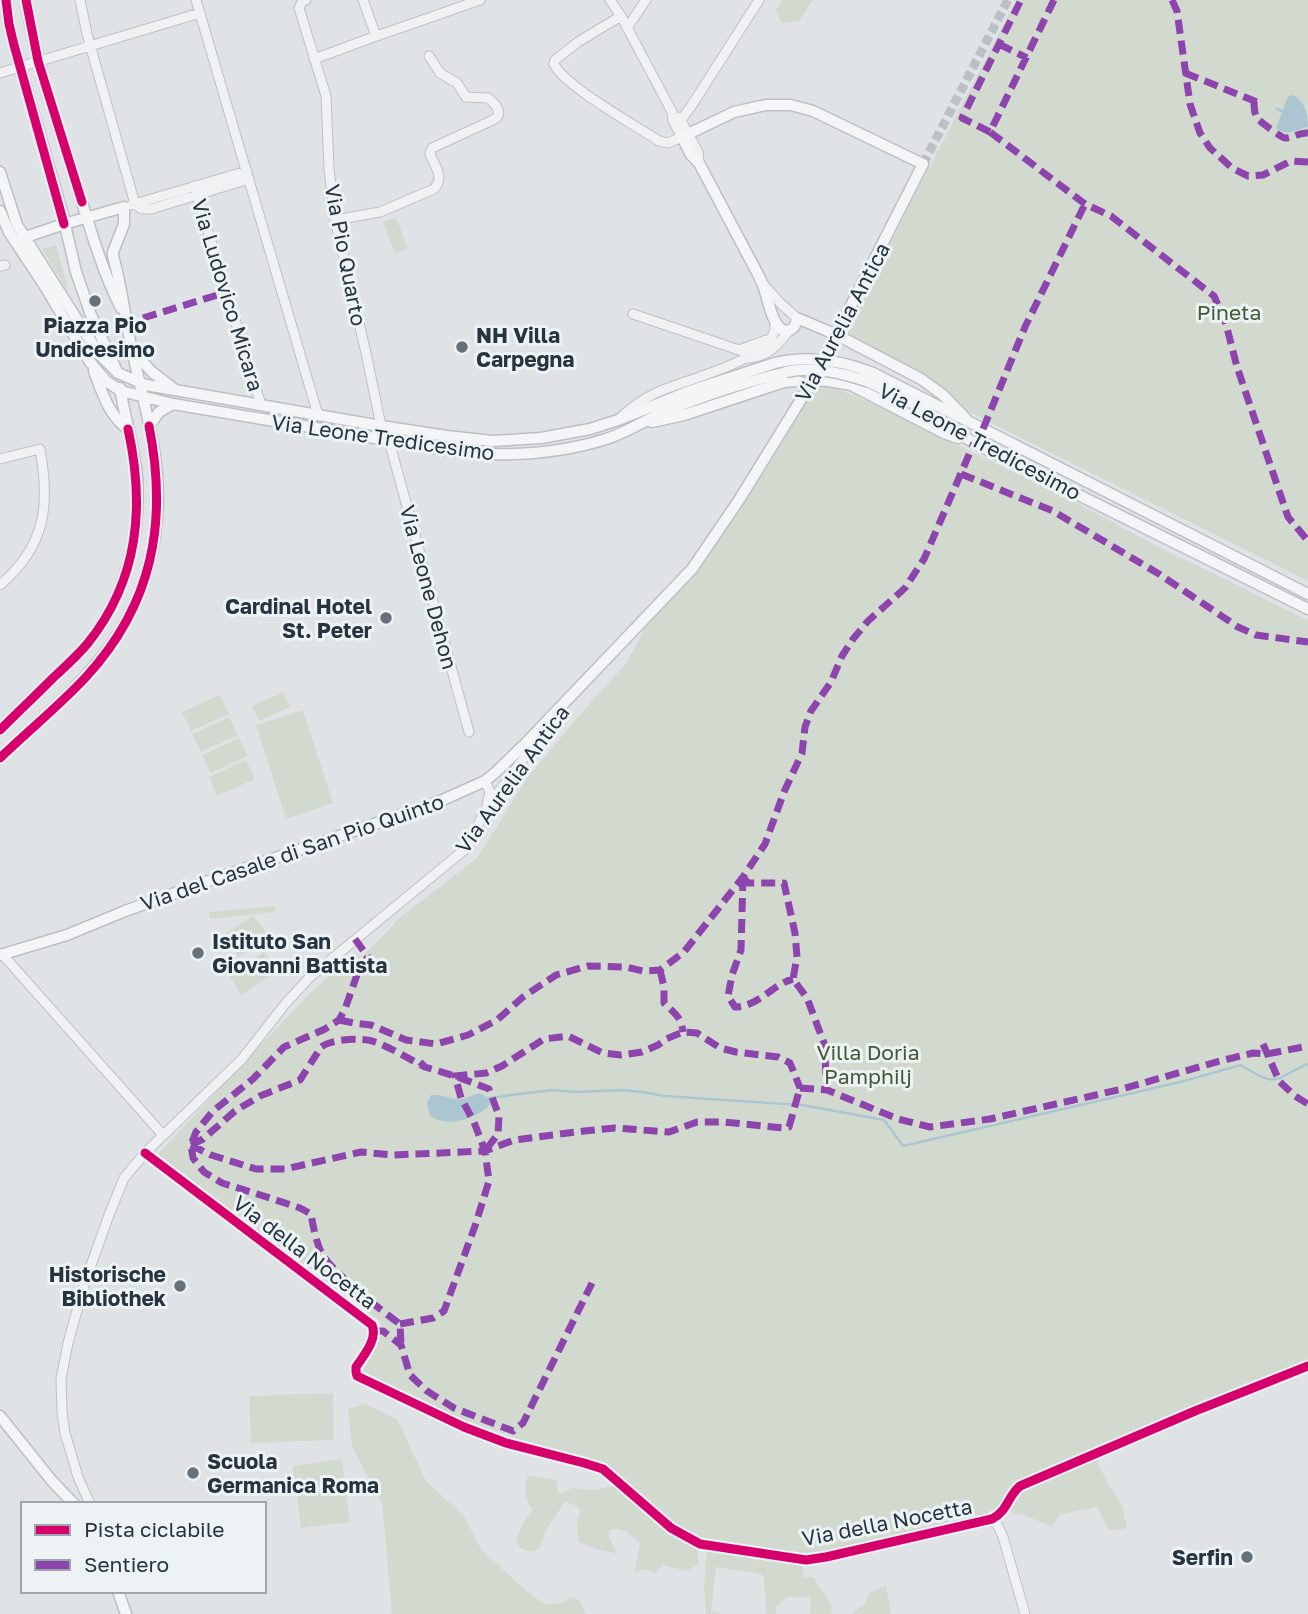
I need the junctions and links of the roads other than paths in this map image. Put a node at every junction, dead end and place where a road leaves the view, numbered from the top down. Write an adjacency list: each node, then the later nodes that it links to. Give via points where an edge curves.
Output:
1 (6, 0): 19 (main road)
2 (26, 0): 18 (main road)
3 (80, 0): 15 (street)
4 (196, 0): 11 (street)
5 (363, 0): 14 (street)
6 (480, 0): 14 (street)
7 (646, 0): 13 (street)
8 (759, 0): 22 (street)
9 (304, 1): 17 (street, Via Pio Quarto, via 299,8)
10 (613, 2): 12 (street)
11 (200, 13): 15 (street); 25 (street)
12 (621, 16): 13 (street); 23 (street, via 578,42 554,65 571,83 659,141 668,143)
13 (627, 28): 21 (street)
14 (376, 36): 17 (street)
15 (90, 45): 18 (street); 27 (street, via 133,193)
16 (429, 56): 30 (street, via 466,97 488,98 499,110 497,117 432,148 430,155 440,176 434,189 380,212)
17 (314, 59): 30 (street, Via Pio Quarto, via 326,96)
18 (38, 61): 19 (street); 29 (main road)
19 (19, 66): 20 (street); 31 (main road)
20 (0, 73)
21 (672, 112): 22 (street); 23 (street)
22 (681, 120): 23 (street)
23 (685, 136): 33 (main road); 39 (main road, Via Aurelia Antica, via 734,112 790,105 813,111 923,164)
24 (0, 172): 32 (main road)
25 (248, 175): 26 (street); 54 (street)
26 (195, 191): 27 (street); 53 (street, Via Ludovico Micara)
27 (129, 206): 29 (main road); 35 (main road, via 113,254)
28 (0, 211): 32 (main road, via 6,228)
29 (87, 217): 31 (main road); 35 (main road)
30 (335, 219): 59 (street, Via Pio Quarto)
31 (64, 224): 32 (main road); 45 (main road, via 82,292)
32 (20, 239): 44 (main road); 45 (main road, via 99,354)
33 (761, 282): 36 (street); 37 (main road)
34 (633, 314): 42 (street)
35 (124, 316): 41 (main road)
36 (797, 318): 38 (main road); 39 (main road)
37 (775, 322): 38 (main road); 40 (street)
38 (788, 331): 43 (street, via 776,346)
39 (837, 335): 47 (main road, Via Aurelia Antica); 56 (main road, via 921,379)
40 (772, 337): 42 (street); 43 (street)
41 (132, 349): 48 (main road); 49 (main road)
42 (739, 350): 43 (street)
43 (747, 358): 55 (street, via 644,399)
44 (90, 362): 50 (main road); 60 (main road, via 113,416)
45 (118, 373): 48 (main road, Via Leone Tredicesimo); 50 (main road)
46 (871, 378): 55 (main road, Via Leone Tredicesimo, bridge, via 843,363 796,359 690,391); 56 (main road, Via Leone Tredicesimo); 57 (main road, Via Leone Tredicesimo, bridge, via 804,369 786,372 693,401); 62 (main road, Via Leone Tredicesimo)
47 (811, 383): 57 (main road, via 784,382 684,415); 62 (main road, via 828,380 851,385 944,433); 67 (main road, Via Aurelia Antica, via 689,573)
48 (140, 384): 49 (main road, Via Leone Tredicesimo); 51 (main road)
49 (176, 390): 53 (main road, Via Leone Tredicesimo)
50 (121, 391): 51 (main road, Via Leone Tredicesimo); 60 (main road)
51 (143, 398): 52 (main road, Via Leone Tredicesimo); 58 (main road)
52 (173, 404): 58 (main road, via 159,412); 61 (main road, Via Leone Tredicesimo)
53 (261, 405): 54 (main road, Via Leone Tredicesimo)
54 (318, 415): 59 (main road, Via Leone Tredicesimo)
55 (618, 420): 59 (main road, Via Leone Tredicesimo, via 558,435 492,441)
56 (969, 422): 65 (main road, Via Leone Tredicesimo)
57 (642, 423): 61 (main road, Via Leone Tredicesimo, via 583,445 519,454 472,454)
58 (149, 426): 70 (main road, via 157,476 156,524 148,570 132,610 86,677)
59 (381, 426)
60 (128, 429): 68 (main road, via 136,468 137,516 120,587 86,645)
61 (389, 441): 69 (street, Via Leone Dehon)
62 (974, 443): 66 (main road, Via Leone Tredicesimo)
63 (0, 459): 64 (street, via 40,449 45,489 40,527 27,557)
64 (0, 585)
65 (1308, 594)
66 (1308, 609)
67 (559, 709): 71 (main road, Via del Casale di San Pio Quinto); 72 (street, Via Aurelia Antica)
68 (0, 730)
69 (469, 732)
70 (0, 758)
71 (485, 781): 72 (street, via 491,792); 73 (main road, Via del Casale di San Pio Quinto, via 427,806)
72 (484, 812): 74 (street, Via Aurelia Antica, via 461,853 310,977 242,1059)
73 (1, 955): 74 (street)
74 (163, 1135): 75 (street, Via Aurelia Antica)
75 (145, 1153): 78 (street, Via Aurelia Antica, via 124,1178 109,1215 65,1354 62,1412); 81 (street, Via della Nocetta, via 372,1325 374,1337 356,1367 357,1376 474,1431 603,1469 671,1528 700,1544 806,1560)
76 (1308, 1366): 81 (street, Via della Nocetta, via 1020,1486 1002,1513)
77 (0, 1416): 79 (main road)
78 (78, 1476): 79 (street); 80 (street, Via Aurelia Antica)
79 (72, 1502)
80 (89, 1502)
81 (992, 1519): 84 (street, via 1003,1537)
82 (119, 1593): 83 (main road)
83 (126, 1614)
84 (1025, 1614)

